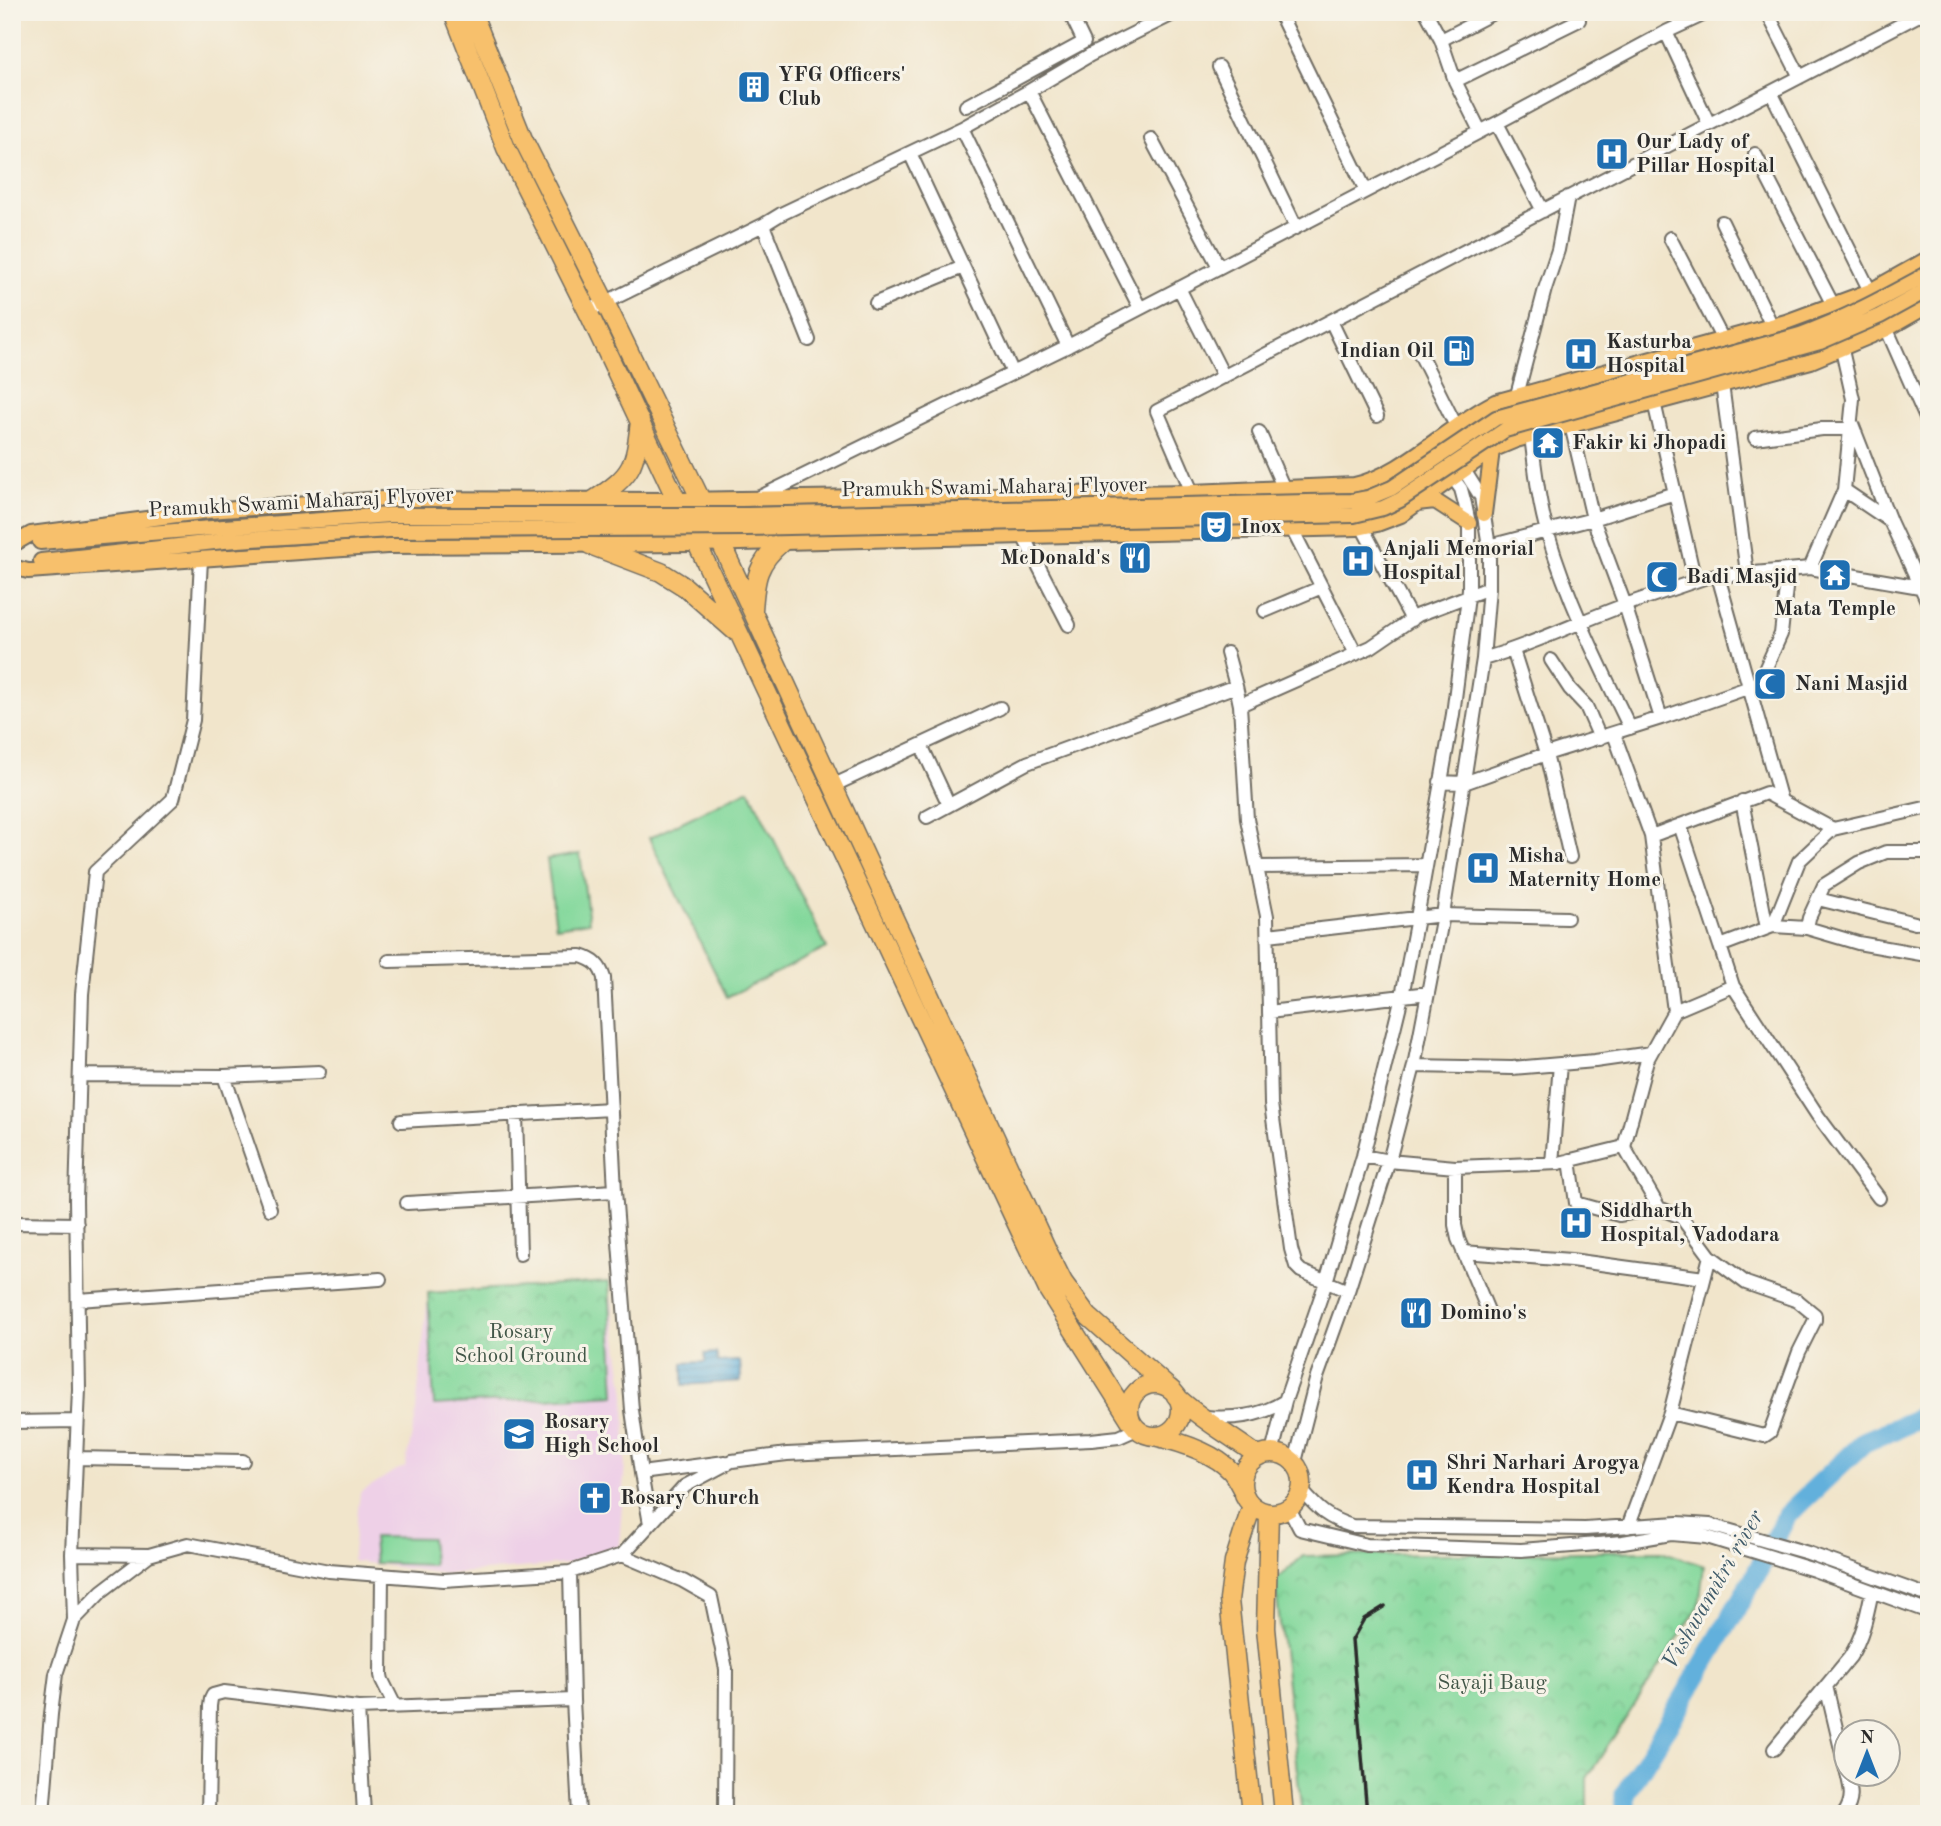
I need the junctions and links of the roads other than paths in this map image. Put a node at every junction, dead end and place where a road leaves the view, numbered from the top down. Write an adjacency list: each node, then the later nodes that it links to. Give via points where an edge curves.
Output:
1 (453, 12): 46 (highway, via 506,148)
2 (472, 12): 41 (highway, via 523,139)
3 (1177, 12): 17 (street, via 1090,55)
4 (1279, 12): 27 (street)
5 (1426, 12): 13 (street)
6 (1495, 12): 13 (street)
7 (1767, 12): 15 (street)
8 (1925, 12): 15 (street)
9 (1072, 13): 19 (street, via 1084,42)
10 (1702, 14): 12 (street)
11 (1579, 20): 16 (street)
12 (1666, 32): 20 (street); 21 (street)
13 (1441, 40): 16 (street)
14 (1219, 67): 32 (street)
15 (1800, 77): 18 (street)
16 (1455, 81): 23 (street)
17 (1029, 92): 22 (street); 45 (street)
18 (1771, 92): 21 (street); 40 (street)
19 (966, 106)
20 (1497, 123): 23 (street); 29 (street)
21 (1709, 124): 28 (street)
22 (962, 128): 25 (street); 52 (street)
23 (1480, 131): 27 (street)
24 (1152, 139): 36 (street)
25 (911, 153): 31 (street); 35 (street)
26 (1755, 154): 44 (street)
27 (1366, 191): 32 (street)
28 (1568, 197): 29 (street); 58 (street, via 1558,250)
29 (1543, 211): 47 (street)
30 (1722, 222): 48 (street)
31 (763, 225): 41 (street); 50 (street)
32 (1296, 227): 36 (street)
33 (1670, 238): 51 (street)
34 (1929, 258): 40 (main road)
35 (963, 267): 42 (street); 55 (street)
36 (1219, 267): 38 (street)
37 (1929, 272): 92 (main road, Pramukh Swami Maharaj Flyover, bridge, via 1873,304 1800,335 1496,418 1392,488 1352,501 762,514 389,515)
38 (1179, 288): 45 (street); 56 (street)
39 (1929, 289): 96 (main road, Pramukh Swami Maharaj Flyover, bridge, via 1820,342 1505,430 1401,500 1354,515 746,528 388,530 224,541)
40 (1870, 291): 44 (main road); 49 (street)
41 (606, 302): 46 (street); 79 (highway)
42 (876, 303)
43 (1929, 305): 49 (main road)
44 (1833, 306): 48 (main road)
45 (1140, 308): 52 (street)
46 (588, 311): 61 (highway)
47 (1331, 321): 56 (street); 60 (street)
48 (1772, 326): 51 (main road)
49 (1887, 329): 53 (main road); 64 (street)
50 (809, 340)
51 (1723, 340): 58 (main road)
52 (1068, 346): 55 (street)
53 (1842, 350): 57 (main road); 63 (street, via 1853,399)
54 (1420, 354): 65 (street)
55 (1013, 373): 76 (street)
56 (1224, 377): 74 (street, via 1157,411)
57 (1722, 384): 59 (main road); 100 (street)
58 (1517, 395): 65 (main road, via 1478,410)
59 (1654, 402): 62 (main road); 75 (street)
60 (1377, 416)
61 (640, 421): 77 (highway, via 636,453 627,473); 78 (highway)
62 (1571, 425): 67 (main road); 82 (street)
63 (1851, 425): 68 (street); 73 (street); 84 (street)
64 (1929, 425)
65 (1456, 426): 69 (main road)
66 (1259, 432): 72 (street)
67 (1531, 436): 70 (main road); 87 (street)
68 (1755, 438)
69 (1434, 441): 71 (street); 72 (main road, via 1370,481)
70 (1492, 450): 71 (main road); 81 (main road)
71 (1459, 474): 80 (main road); 81 (street, via 1481,497); 83 (street)
72 (1284, 489): 74 (main road)
73 (1844, 489): 84 (street); 97 (street)
74 (1192, 492): 76 (main road)
75 (1675, 493): 82 (street); 102 (street)
76 (756, 499): 79 (main road)
77 (594, 500): 78 (main road); 92 (main road, via 382,499 208,511 31,534)
78 (678, 500): 79 (main road); 90 (highway)
79 (701, 500): 91 (highway)
80 (1417, 503): 83 (main road, via 1435,501); 85 (main road, via 1401,515)
81 (1484, 514): 94 (street)
82 (1593, 519): 87 (street); 107 (street)
83 (1469, 523): 106 (street)
84 (1892, 526): 103 (street)
85 (1362, 527): 86 (main road); 111 (street)
86 (1292, 529): 88 (main road); 104 (street)
87 (1547, 531): 94 (street); 112 (street)
88 (1023, 536): 89 (main road); 113 (street)
89 (782, 542): 91 (main road); 110 (highway, via 758,573)
90 (698, 544): 91 (main road); 93 (main road); 114 (highway)
91 (720, 544): 110 (highway)
92 (12, 545)
93 (590, 545): 95 (main road, via 387,546); 114 (highway, via 669,577)
94 (1489, 545): 105 (street)
95 (201, 559): 96 (main road, via 28,571); 165 (street, via 193,720 173,799 95,872 82,994)
96 (12, 565)
97 (1811, 568): 98 (street); 103 (street)
98 (1788, 570): 100 (street); 121 (street, via 1781,634 1760,681)
99 (1929, 571): 103 (street)
100 (1747, 573): 101 (street)
101 (1718, 576): 102 (street); 121 (street)
102 (1695, 581): 107 (street)
103 (1918, 582): 108 (street)
104 (1322, 587): 109 (street); 117 (street)
105 (1489, 588): 106 (street); 118 (street)
106 (1468, 597): 111 (street); 130 (street)
107 (1625, 605): 112 (street); 124 (street)
108 (1929, 605)
109 (1265, 611)
110 (753, 614): 132 (highway)
111 (1412, 620): 117 (street)
112 (1580, 622): 115 (street); 125 (street)
113 (1069, 625)
114 (741, 635): 199 (highway, via 1048,1290)
115 (1513, 650): 118 (street); 129 (street)
116 (1227, 653): 120 (street)
117 (1356, 654): 122 (street)
118 (1483, 659): 131 (street)
119 (1551, 660): 127 (street, via 1586,706)
120 (1236, 686): 122 (street); 135 (street, via 1027,762)
121 (1749, 687): 124 (street); 134 (street)
122 (1240, 705): 144 (street, via 1247,819)
123 (1000, 708): 128 (street)
124 (1661, 718): 125 (street)
125 (1630, 728): 126 (street)
126 (1614, 734): 127 (street); 140 (street)
127 (1600, 738): 129 (street)
128 (921, 745): 132 (street); 135 (street)
129 (1546, 754): 131 (street); 142 (street)
130 (1440, 782): 131 (street); 143 (street)
131 (1464, 783): 146 (street)
132 (832, 786): 193 (highway, via 1063,1282 1088,1316)
133 (1742, 801): 134 (street, via 1766,793); 138 (street); 150 (street)
134 (1782, 801): 139 (street)
135 (949, 805): 137 (street)
136 (1929, 807): 139 (street)
137 (927, 817)
138 (1680, 825): 140 (street); 153 (street)
139 (1833, 829): 150 (street, via 1799,861)
140 (1651, 836): 160 (street)
141 (1929, 852): 145 (street, via 1886,852 1860,863 1824,885)
142 (1570, 857)
143 (1425, 865): 144 (street); 147 (street)
144 (1257, 867): 152 (street)
145 (1818, 899): 149 (street); 151 (street)
146 (1443, 915): 147 (street); 148 (street); 157 (street)
147 (1417, 918): 152 (street); 158 (street)
148 (1567, 918)
149 (1916, 923)
150 (1770, 927): 151 (street); 153 (street)
151 (1807, 928): 154 (street)
152 (1268, 935): 159 (street)
153 (1720, 946): 156 (street)
154 (1921, 954)
155 (388, 961): 167 (street, via 581,956 596,962 604,978)
156 (1733, 986): 160 (street); 178 (street, via 1818,1116)
157 (1428, 993): 158 (street); 163 (street)
158 (1402, 996): 159 (street); 171 (street)
159 (1269, 1012): 189 (street, via 1271,1104 1293,1260 1301,1271)
160 (1674, 1012): 161 (street)
161 (1651, 1053): 162 (street); 170 (street)
162 (1560, 1064): 163 (street); 174 (street)
163 (1414, 1066): 173 (street)
164 (318, 1072): 166 (street)
165 (80, 1075): 166 (street); 183 (street)
166 (224, 1076): 181 (street)
167 (611, 1109): 168 (street); 176 (street)
168 (516, 1114): 169 (street); 177 (street)
169 (401, 1121)
170 (1624, 1147): 172 (street); 180 (street)
171 (1363, 1156): 173 (street); 189 (street)
172 (1570, 1160): 174 (street); 180 (street, via 1576,1203 1619,1215)
173 (1389, 1161): 175 (street); 190 (street)
174 (1552, 1163): 175 (street)
175 (1455, 1167): 184 (street, via 1455,1226)
176 (615, 1191): 177 (street); 205 (street)
177 (518, 1197): 179 (street); 185 (street)
178 (1879, 1198)
179 (407, 1203)
180 (1659, 1208): 186 (street, via 1681,1217)
181 (270, 1209)
182 (12, 1223): 183 (street)
183 (76, 1224): 191 (street)
184 (1463, 1252): 187 (street, via 1571,1260); 192 (street)
185 (520, 1254)
186 (1710, 1256): 187 (street); 195 (street, via 1745,1283 1798,1301 1815,1320 1770,1432 1763,1436)
187 (1704, 1278): 195 (street)
188 (380, 1279): 191 (street)
189 (1326, 1282): 190 (street); 194 (street)
190 (1348, 1291): 204 (street, via 1316,1380)
191 (78, 1300): 197 (street)
192 (1489, 1313)
193 (1173, 1392): 196 (highway); 199 (highway, via 1180,1404 1174,1427 1168,1432); 199 (highway, via 1153,1384 1137,1392 1129,1407)
194 (1285, 1401): 196 (street, via 1243,1418); 200 (street)
195 (1670, 1413): 211 (street)
196 (1204, 1417): 200 (highway)
197 (77, 1421): 198 (street); 201 (street)
198 (12, 1422)
199 (1141, 1429): 203 (street, via 1091,1440 787,1454); 207 (highway, via 1219,1460 1234,1473)
200 (1265, 1454): 204 (highway, via 1287,1456); 207 (highway, via 1245,1470 1243,1488)
201 (76, 1458): 202 (street); 213 (street)
202 (243, 1461)
203 (732, 1461): 205 (street); 210 (street, via 685,1486)
204 (1295, 1462): 206 (highway)
205 (641, 1473): 210 (street)
206 (1302, 1491): 208 (highway); 211 (street, via 1335,1521 1352,1526)
207 (1249, 1501): 209 (highway); 234 (highway, via 1229,1600)
208 (1289, 1508): 209 (highway); 212 (street, via 1300,1530 1367,1545 1521,1550)
209 (1269, 1513): 235 (highway, via 1266,1628)
210 (650, 1524): 215 (street)
211 (1628, 1527): 212 (street, via 1678,1523)
212 (1709, 1531): 218 (street); 219 (street, via 1808,1553)
213 (72, 1554): 214 (street); 221 (street)
214 (149, 1555): 217 (street, via 188,1544 329,1571); 221 (street, via 102,1591)
215 (622, 1555): 216 (street); 233 (street, via 711,1597 726,1669)
216 (570, 1573): 217 (street, via 446,1580); 223 (street)
217 (382, 1575): 224 (street, via 381,1675)
218 (1872, 1591): 220 (street); 222 (street, via 1860,1641)
219 (1929, 1596)
220 (1929, 1612)
221 (74, 1620): 229 (street, via 56,1674)
222 (1826, 1686): 226 (street); 227 (street)
223 (573, 1700): 224 (street); 232 (street)
224 (395, 1706): 225 (street)
225 (358, 1708): 230 (street, via 224,1692 214,1695); 231 (street)
226 (1834, 1717)
227 (1774, 1749)
228 (1851, 1787): 236 (street)
229 (43, 1814)
230 (208, 1814)
231 (364, 1814)
232 (579, 1814)
233 (725, 1814)
234 (1252, 1814)
235 (1284, 1814)
236 (1844, 1814)

